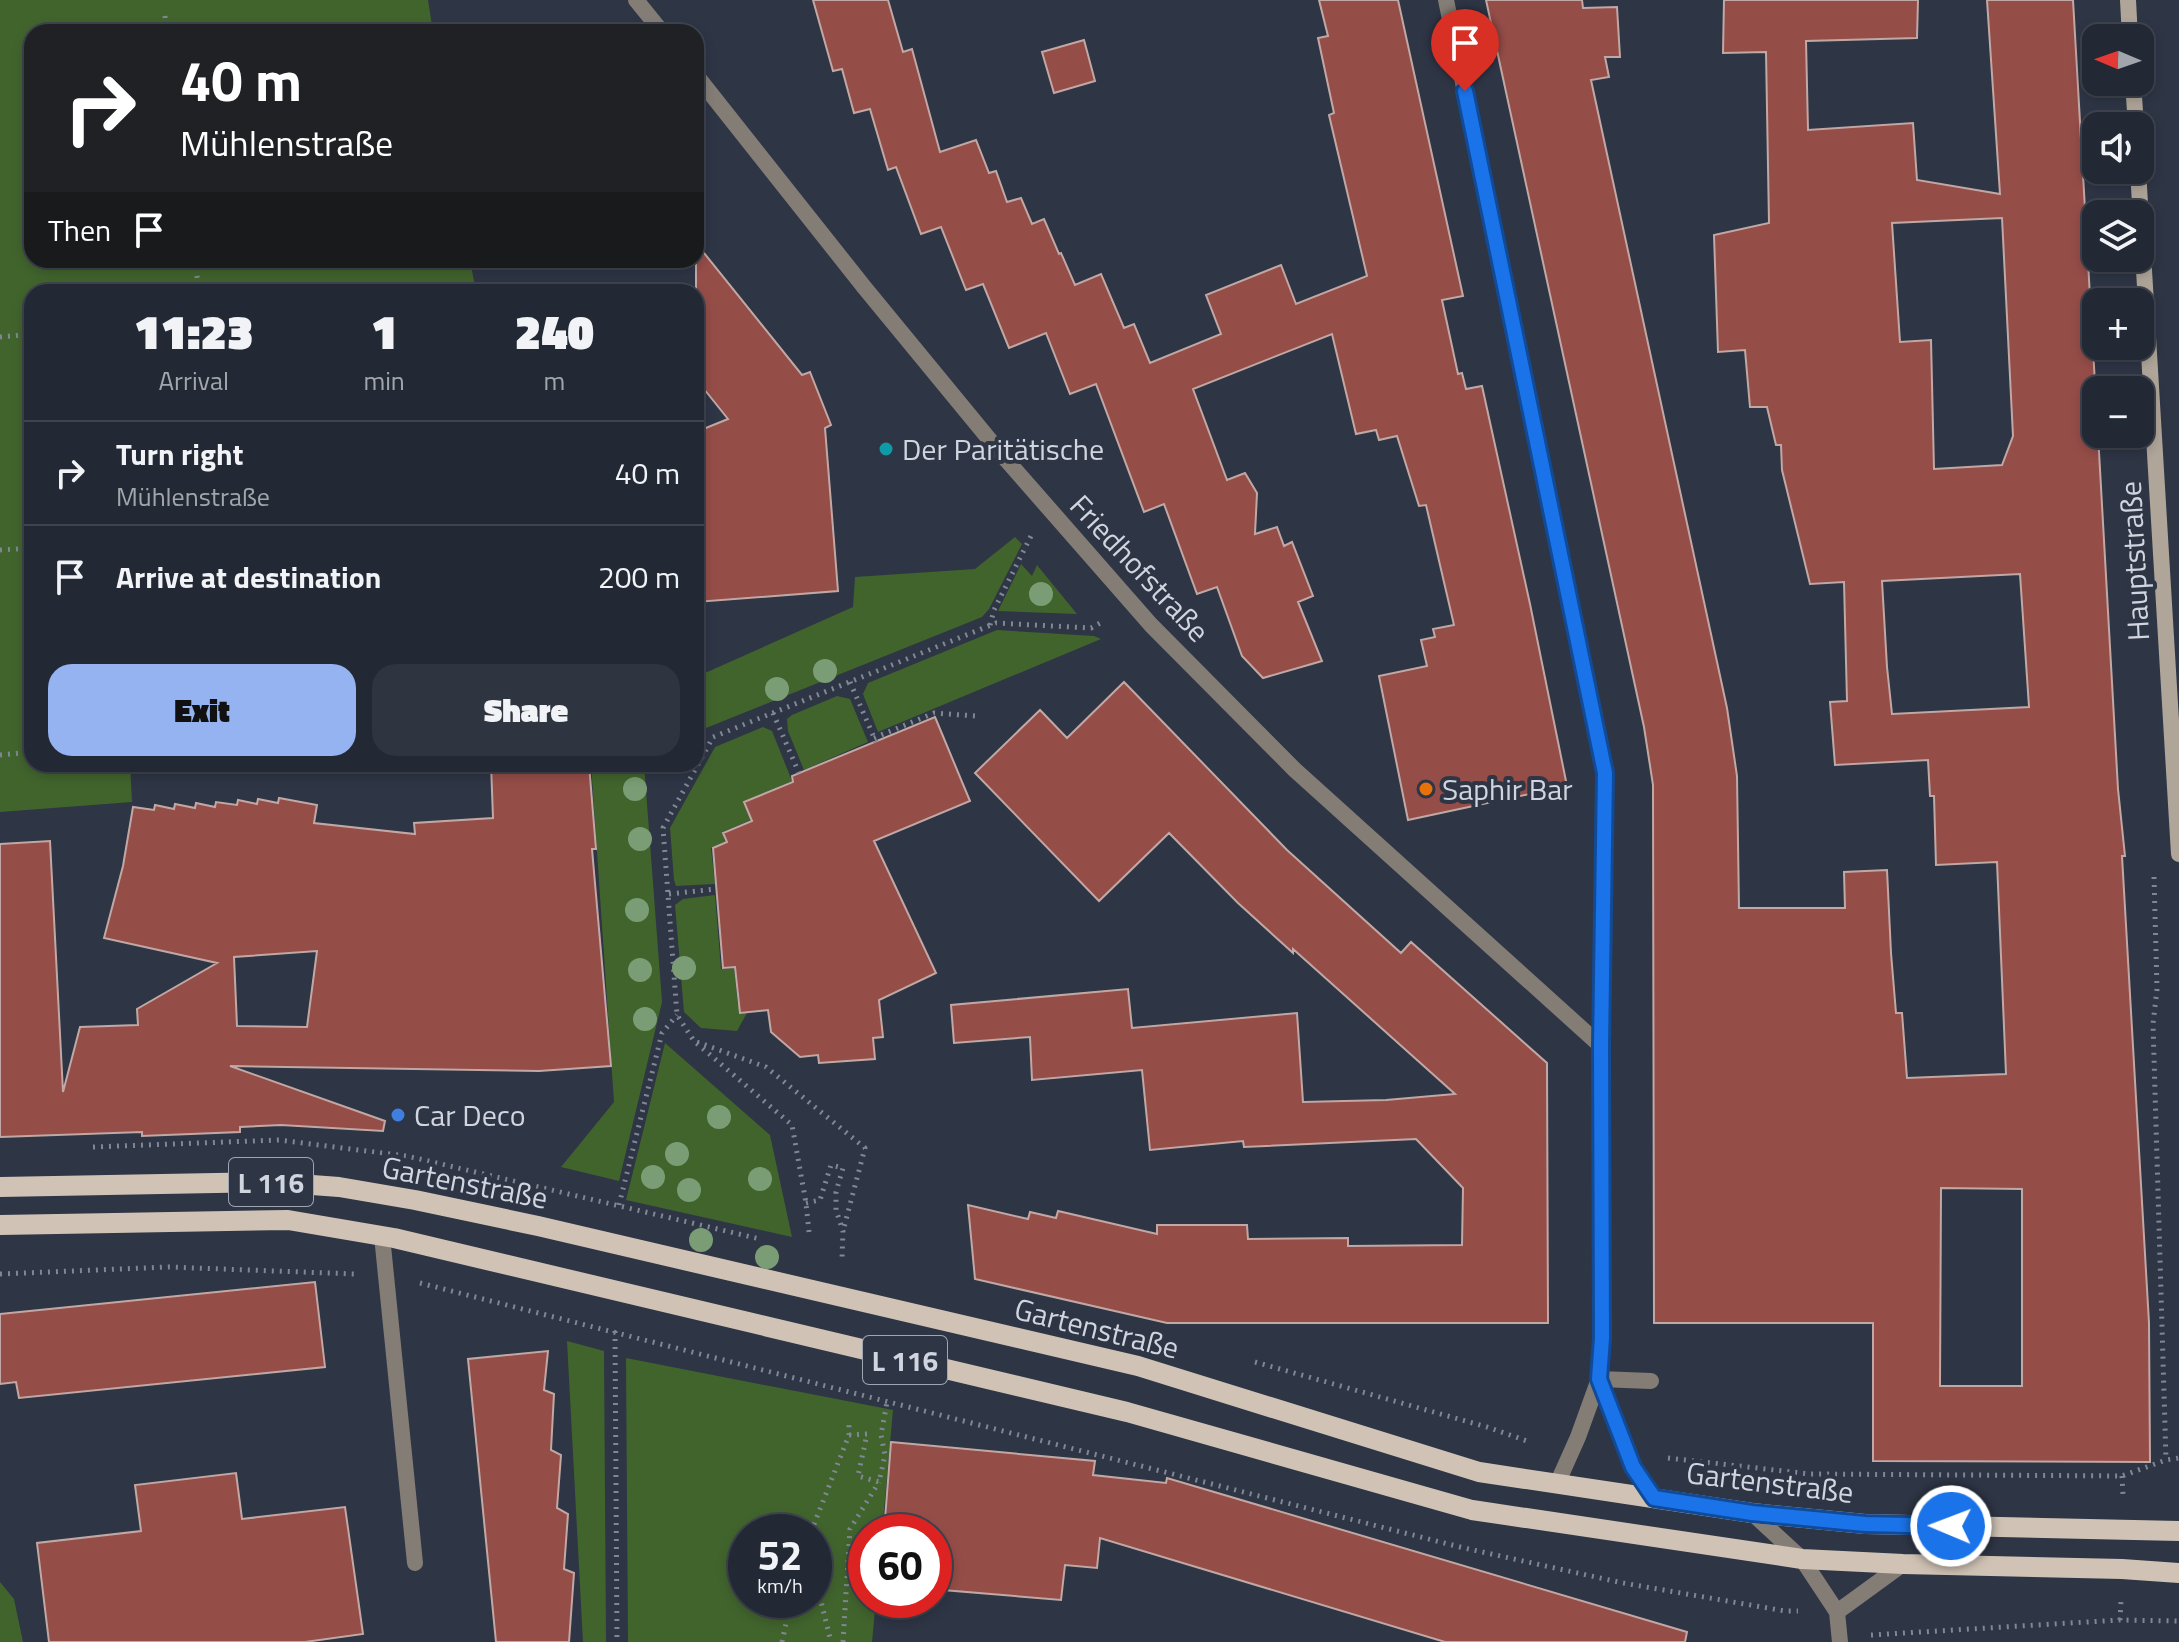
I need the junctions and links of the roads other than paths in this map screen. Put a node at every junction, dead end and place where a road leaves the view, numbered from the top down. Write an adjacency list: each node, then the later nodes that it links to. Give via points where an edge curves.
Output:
1 (636, 0): 4 (street)
2 (1446, 0): 9 (street, via 1605,773)
3 (2128, 0): 5 (street)
4 (656, 24)
5 (2129, 24)
6 (704, 85): 9 (street, Friedhofstraße, via 1045,506 1151,625 1295,770)
7 (2139, 184): 8 (street, Hauptstraße)
8 (2179, 852)
9 (1601, 1046): 13 (street)
10 (0, 1187): 15 (main road, Gartenstraße / L 116, via 272,1182 415,1200 1138,1366 1479,1472)
11 (0, 1225): 12 (main road, L 116, via 288,1220)
12 (382, 1236): 19 (main road, L 116, via 1127,1412 1472,1510); 20 (street)
13 (1599, 1379): 14 (street); 15 (street); 16 (street, via 1633,1467)
14 (1651, 1381)
15 (1557, 1484): 16 (main road, Gartenstraße / L 116)
16 (1654, 1498): 17 (main road, Gartenstraße / L 116)
17 (1752, 1513): 18 (main road, Gartenstraße / L 116, via 1865,1524); 19 (street)
18 (2179, 1531)
19 (1802, 1559): 21 (main road, L 116); 23 (street)
20 (415, 1563)
21 (1903, 1564): 22 (main road, L 116); 23 (street)
22 (2179, 1573)
23 (1837, 1612): 24 (street)
24 (1840, 1640)

